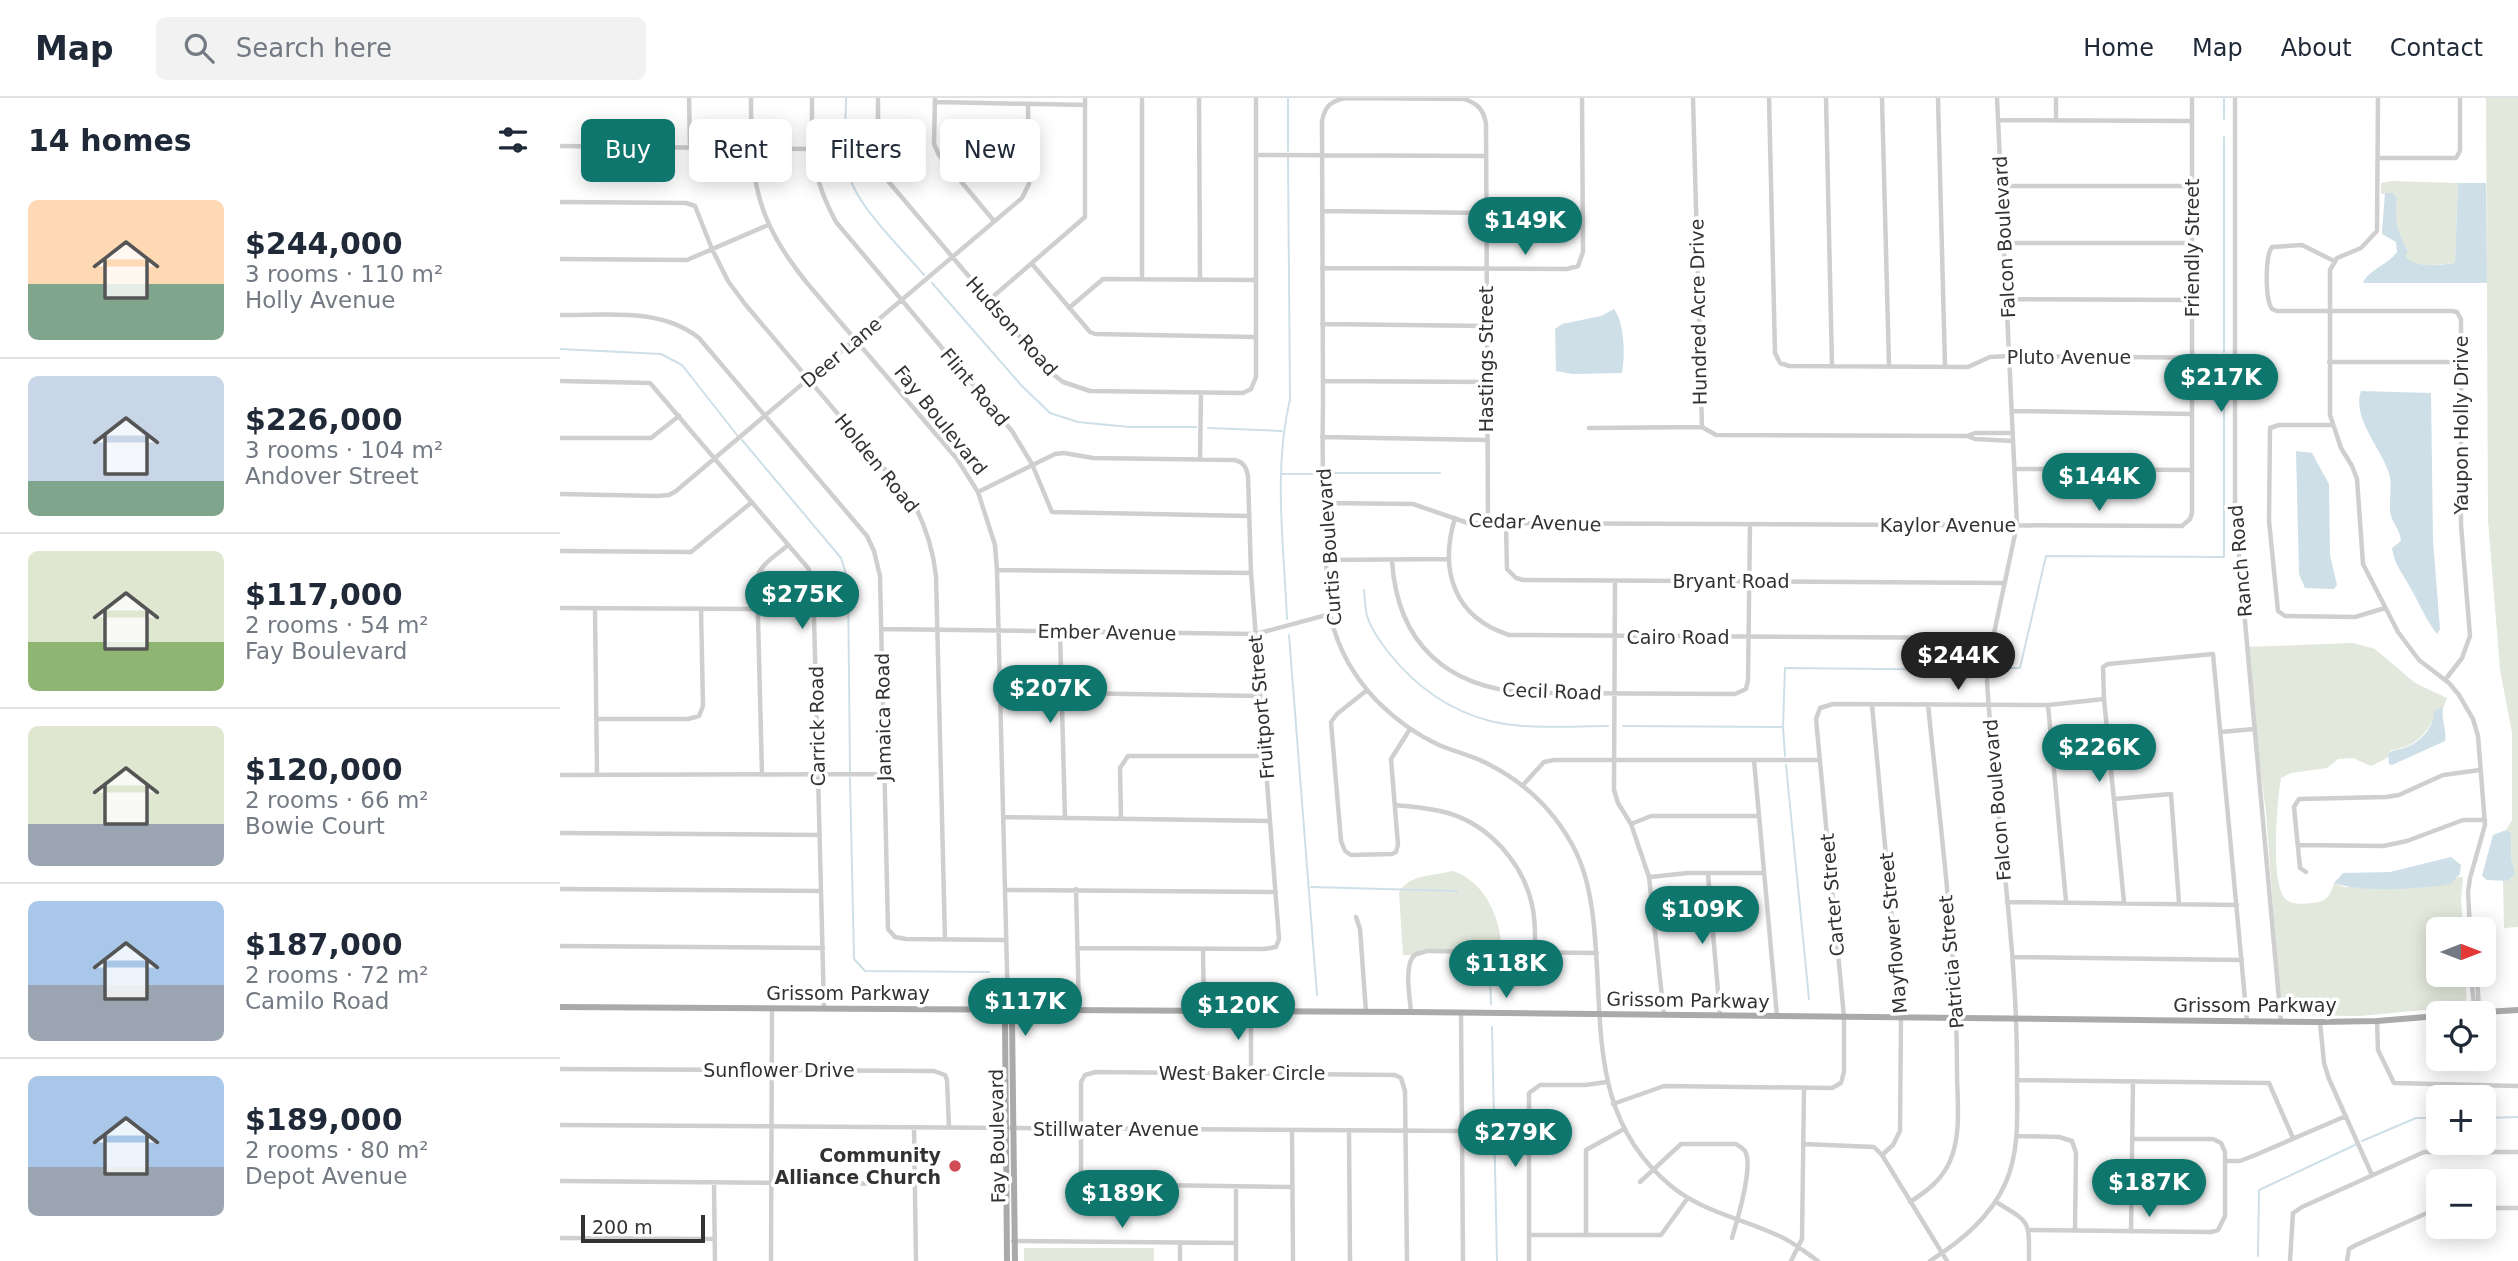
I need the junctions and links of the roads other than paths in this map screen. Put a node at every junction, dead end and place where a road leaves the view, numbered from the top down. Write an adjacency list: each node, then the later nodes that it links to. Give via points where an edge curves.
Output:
1 (690, 98): 24 (street)
2 (751, 98): 25 (street, Fay Boulevard)
3 (812, 98): 26 (street, Flint Road)
4 (878, 98): 48 (street, Hudson Road, via 878,156 888,181)
5 (1142, 98): 54 (street)
6 (1199, 98): 55 (street)
7 (1256, 98): 32 (street)
8 (1582, 98): 53 (street, via 1581,261 1567,269)
9 (1693, 98): 86 (street, Hundred Acre Drive)
10 (1769, 98): 73 (street, Pluto Avenue, via 1775,354 1780,363 1789,366)
11 (1826, 98): 73 (street)
12 (1882, 98): 74 (street)
13 (1938, 98): 75 (street)
14 (1997, 98): 27 (street, Falcon Boulevard)
15 (2056, 98): 28 (street)
16 (2192, 98): 29 (street, Friendly Street)
17 (2235, 98): 70 (street, Ranch Road)
18 (2378, 98): 35 (street)
19 (2460, 98): 35 (street, via 2460,151 2456,158)
20 (934, 100): 22 (street); 43 (street, via 934,144 939,155)
21 (1085, 101): 22 (street); 51 (street, via 1085,217)
22 (1028, 104): 43 (street, Deer Lane, via 1027,192)
23 (1327, 106): 33 (street, Curtis Boulevard); 34 (street, Hastings Street, via 1345,98 1464,99 1483,111)
24 (690, 119)
25 (751, 119)
26 (812, 119)
27 (1998, 120): 28 (street); 38 (street, Falcon Boulevard)
28 (2056, 120): 29 (street)
29 (2192, 121): 39 (street, Friendly Street)
30 (560, 146): 31 (street)
31 (689, 147)
32 (1256, 155): 33 (street); 56 (street)
33 (1322, 155): 34 (street); 41 (street, Curtis Boulevard)
34 (1486, 156): 42 (street, Hastings Street)
35 (2378, 158): 50 (street, via 2376,231 2361,248)
36 (756, 182): 44 (street, Fay Boulevard)
37 (817, 182): 58 (street, Flint Road, via 836,222)
38 (2002, 186): 39 (street); 45 (street, Falcon Boulevard)
39 (2192, 186): 46 (street, Friendly Street)
40 (560, 202): 47 (street, Holden Road, via 686,203 695,206)
41 (1322, 211): 42 (street); 52 (street, Curtis Boulevard)
42 (1486, 213): 53 (street, Hastings Street)
43 (994, 221): 48 (street, Deer Lane)
44 (768, 225): 47 (street); 67 (street, Fay Boulevard, via 788,259)
45 (2004, 243): 46 (street); 57 (street, Falcon Boulevard)
46 (2193, 243): 60 (street, Friendly Street)
47 (712, 249): 49 (street, via 687,260); 76 (street, Holden Road, via 745,304)
48 (952, 258): 58 (street, Deer Lane); 59 (street, Hudson Road)
49 (560, 259)
50 (2334, 261): 62 (street); 62 (street, Yaupon Holly Drive, via 2302,245 2276,245 2268,253 2272,309)
51 (1032, 264): 59 (street); 61 (street)
52 (1322, 268): 53 (street); 64 (street, Curtis Boulevard)
53 (1486, 270): 65 (street, Hastings Street)
54 (1142, 279): 55 (street); 61 (street, via 1103,279)
55 (1200, 280): 56 (street)
56 (1256, 280): 66 (street)
57 (2007, 299): 60 (street); 68 (street, Falcon Boulevard)
58 (902, 300): 67 (street, Deer Lane); 96 (street, Flint Road, via 1012,431)
59 (989, 300): 80 (street, Hudson Road, via 1050,372 1075,388)
60 (2192, 300): 69 (street, Friendly Street)
61 (1069, 308): 66 (street, via 1095,334)
62 (2329, 311): 71 (street); 72 (street, Yaupon Holly Drive, via 2457,312)
63 (560, 315): 83 (street, Jamaica Road, via 654,316 679,324 699,338)
64 (1322, 324): 65 (street); 78 (street, Curtis Boulevard)
65 (1487, 326): 79 (street, Hastings Street)
66 (1256, 337): 80 (street, Hudson Road, via 1256,381 1251,389)
67 (856, 340): 76 (street, Deer Lane); 99 (street, Fay Boulevard, via 957,459)
68 (2009, 356): 69 (street, Pluto Avenue); 75 (street, Pluto Avenue, via 1968,367); 81 (street, Falcon Boulevard)
69 (2193, 356): 70 (street, Pluto Avenue); 82 (street, Friendly Street)
70 (2233, 358): 146 (street, Ranch Road, via 2235,510)
71 (2329, 362): 72 (street); 85 (street)
72 (2461, 362): 134 (street, Yaupon Holly Drive, via 2461,525 2470,636 2462,658)
73 (1832, 366): 74 (street, Pluto Avenue)
74 (1889, 366): 75 (street, Pluto Avenue)
75 (1945, 366)
76 (808, 379): 83 (street, Deer Lane); 127 (street, Holden Road, via 914,504 934,554)
77 (560, 381): 84 (street, Carrick Road, via 650,383)
78 (1323, 381): 79 (street); 91 (street, Curtis Boulevard)
79 (1487, 382): 92 (street, Hastings Street)
80 (1201, 393): 95 (street)
81 (2012, 411): 82 (street); 88 (street, Falcon Boulevard)
82 (2192, 414): 98 (street, Friendly Street)
83 (765, 415): 94 (street, Deer Lane); 126 (street, Jamaica Road, via 867,536 880,576)
84 (679, 416): 90 (street, via 651,438); 94 (street, Carrick Road)
85 (2332, 425): 122 (street, via 2357,479 2363,564); 122 (street, via 2270,428 2269,521 2278,611 2286,616 2355,617)
86 (1702, 427): 87 (street); 89 (street, Hundred Acre Drive, via 1716,435)
87 (1589, 428)
88 (2013, 433): 89 (street, Hundred Acre Drive); 93 (street, Falcon Boulevard)
89 (1967, 436): 93 (street, Hundred Acre Drive)
90 (560, 438)
91 (1322, 438): 92 (street); 102 (street, Curtis Boulevard)
92 (1487, 440): 105 (street, Hastings Street)
93 (2013, 441): 97 (street, Falcon Boulevard)
94 (715, 458): 100 (street, Deer Lane, via 669,495); 101 (street, Carrick Road)
95 (1200, 459): 96 (street, via 1093,458 1063,453); 103 (street, Fruitport Street, via 1241,461 1248,476)
96 (1032, 464): 99 (street); 103 (street, Flint Road, via 1052,512)
97 (2015, 469): 98 (street); 109 (street, Falcon Boulevard)
98 (2192, 470): 106 (street, Friendly Street, via 2192,513)
99 (978, 492): 115 (street, Fay Boulevard, via 995,545)
100 (560, 494)
101 (752, 502): 110 (street, Carrick Road); 111 (street, via 691,552)
102 (1323, 503): 104 (street, Cedar Avenue, via 1413,504); 112 (street, Curtis Boulevard)
103 (1248, 516): 116 (street, Fruitport Street)
104 (1455, 519): 105 (street, Cedar Avenue); 113 (street, Cairo Road)
105 (1488, 523): 107 (street, Cedar Avenue)
106 (2187, 523): 109 (street, Kaylor Avenue)
107 (1506, 524): 108 (street, Cedar Avenue); 117 (street, Bryant Road, via 1505,561 1516,578)
108 (1750, 524): 109 (street, Kaylor Avenue); 118 (street)
109 (2017, 525): 119 (street, Falcon Boulevard)
110 (788, 545): 124 (street, via 759,570); 157 (street, Carrick Road, via 813,578)
111 (560, 551)
112 (1326, 559): 114 (street); 125 (street, Curtis Boulevard)
113 (1448, 559): 114 (street); 131 (street, Cairo Road, via 1463,605 1493,630 1524,636)
114 (1392, 560): 137 (street, Cecil Road, via 1394,582 1410,628 1437,661 1454,673 1503,692)
115 (997, 570): 116 (street); 128 (street, Fay Boulevard)
116 (1251, 573): 130 (street, Fruitport Street)
117 (1615, 581): 118 (street, Bryant Road); 131 (street)
118 (1749, 581): 119 (street, Bryant Road); 132 (street)
119 (2005, 583): 133 (street, Falcon Boulevard)
120 (560, 608): 121 (street)
121 (595, 608): 123 (street); 144 (street)
122 (2385, 608): 134 (street, via 2419,660)
123 (701, 609): 124 (street); 144 (street, via 704,706 699,716)
124 (758, 609): 156 (street)
125 (1330, 614): 130 (street, Ember Avenue); 135 (street, Curtis Boulevard, via 1344,653)
126 (881, 629): 127 (street, Ember Avenue); 153 (street, Jamaica Road)
127 (938, 629): 128 (street, Ember Avenue); 187 (street, Holden Road)
128 (999, 630): 129 (street, Ember Avenue); 162 (street, Fay Boulevard)
129 (1060, 632): 130 (street, Ember Avenue); 136 (street)
130 (1255, 634): 138 (street, Fruitport Street)
131 (1615, 637): 132 (street, Cairo Road); 137 (street)
132 (1748, 638): 133 (street, Cairo Road); 137 (street, Cecil Road, via 1746,689 1735,694)
133 (1993, 638): 142 (street, Falcon Boulevard)
134 (2445, 680): 152 (street, via 2473,719)
135 (1367, 690): 145 (street, Curtis Boulevard); 160 (street, via 1331,722 1345,851 1351,855 1396,852)
136 (1062, 693): 138 (street); 163 (street)
137 (1615, 693): 149 (street)
138 (1261, 696): 148 (street, Fruitport Street)
139 (2104, 699): 143 (street); 147 (street, via 2103,667 2108,664 2213,654); 159 (street)
140 (1928, 704): 141 (street); 142 (street); 216 (street, Patricia Street)
141 (1872, 705): 151 (street, Carter Street, via 1820,708 1816,719); 215 (street, Mayflower Street)
142 (1989, 705): 143 (street); 181 (street, Falcon Boulevard)
143 (2048, 705): 180 (street)
144 (596, 719): 155 (street)
145 (1410, 729): 158 (street, Curtis Boulevard, via 1488,764); 160 (street, via 1391,759)
146 (2254, 729): 147 (street); 220 (street, Ranch Road)
147 (2221, 732): 184 (street)
148 (1265, 756): 164 (street, via 1128,756 1121,768); 166 (street, Fruitport Street)
149 (1614, 760): 150 (street); 158 (street, via 1544,762); 167 (street, via 1614,790)
150 (1754, 760): 151 (street); 161 (street)
151 (1820, 761): 213 (street, Carter Street)
152 (2480, 770): 165 (street); 170 (street, via 2443,775 2386,797 2299,799 2294,807)
153 (884, 774): 157 (street); 187 (street, Jamaica Road, via 888,929 895,937 906,939)
154 (560, 775): 155 (street)
155 (597, 775): 156 (street)
156 (762, 775): 157 (street)
157 (819, 775): 169 (street, Carrick Road)
158 (1522, 785): 194 (street, Curtis Boulevard, via 1548,810 1577,854 1593,911)
159 (2114, 799): 182 (street); 183 (street, via 2171,794)
160 (1395, 805): 193 (street, via 1452,814 1495,840 1516,866 1529,893)
161 (1759, 816): 167 (street, via 1651,816); 172 (street)
162 (1004, 817): 163 (street); 177 (street, Fay Boulevard)
163 (1065, 818): 164 (street)
164 (1121, 819): 166 (street)
165 (2485, 820): 170 (street, via 2463,820 2384,845); 186 (street, via 2469,878)
166 (1270, 821): 179 (street, Fruitport Street)
167 (1630, 824): 174 (street)
168 (560, 833): 169 (street)
169 (820, 835): 178 (street, Carrick Road)
170 (2298, 845): 171 (street, via 2300,868)
171 (2306, 872)
172 (1764, 873): 173 (street); 212 (street)
173 (1708, 874): 174 (street); 211 (street)
174 (1649, 877): 210 (street)
175 (560, 889): 178 (street)
176 (1076, 889): 177 (street); 179 (street); 191 (street)
177 (1005, 890): 188 (street, Fay Boulevard)
178 (821, 891): 190 (street, Carrick Road)
179 (1276, 892): 192 (street, Fruitport Street, via 1276,947)
180 (2066, 901): 181 (street); 182 (street)
181 (2006, 902): 195 (street, Falcon Boulevard)
182 (2124, 902): 183 (street)
183 (2179, 903): 184 (street)
184 (2237, 905): 196 (street)
185 (1356, 917): 206 (street)
186 (2469, 917)
187 (945, 939): 188 (street, Jamaica Road)
188 (1006, 940): 200 (street, Fay Boulevard)
189 (560, 946): 190 (street)
190 (823, 948): 199 (street, Carrick Road)
191 (1077, 948): 192 (street); 201 (street)
192 (1203, 950): 203 (street)
193 (1535, 953): 194 (street); 207 (street, via 1416,954 1408,968)
194 (1597, 953): 209 (street, Curtis Boulevard)
195 (2012, 957): 196 (street); 217 (street, Falcon Boulevard)
196 (2242, 960): 218 (street)
197 (560, 1007): 198 (main road, Grissom Parkway)
198 (772, 1009): 199 (main road, Grissom Parkway); 223 (street)
199 (824, 1009): 200 (main road, Grissom Parkway)
200 (1008, 1010): 201 (main road, Grissom Parkway); 236 (main road, Fay Boulevard)
201 (1079, 1010): 203 (main road, Grissom Parkway)
202 (2518, 1010): 204 (main road)
203 (1204, 1011): 205 (main road, Grissom Parkway)
204 (2496, 1011)
205 (1251, 1012): 206 (main road, Grissom Parkway); 224 (street)
206 (1366, 1012): 207 (main road, Grissom Parkway)
207 (1411, 1012): 208 (main road, Grissom Parkway)
208 (1461, 1013): 209 (main road, Grissom Parkway); 242 (street)
209 (1601, 1014): 210 (main road, Grissom Parkway); 226 (street, Curtis Boulevard)
210 (1664, 1015): 211 (main road, Grissom Parkway)
211 (1720, 1016): 212 (main road, Grissom Parkway)
212 (1777, 1016): 213 (main road, Grissom Parkway)
213 (1844, 1017): 215 (main road, Grissom Parkway); 229 (street, Carter Street, via 1841,1083 1832,1088)
214 (2426, 1017): 219 (main road, Grissom Parkway)
215 (1901, 1018): 216 (main road, Grissom Parkway); 248 (street, Mayflower Street, via 1900,1131)
216 (1958, 1019): 217 (main road, Grissom Parkway); 260 (street, Patricia Street, via 1955,1146 1943,1175)
217 (2018, 1019): 218 (main road, Grissom Parkway); 225 (street, Falcon Boulevard)
218 (2247, 1021): 220 (main road, Grissom Parkway)
219 (2377, 1021): 221 (main road, Grissom Parkway); 228 (street, via 2378,1050 2395,1083)
220 (2281, 1022): 221 (main road, Grissom Parkway)
221 (2320, 1022): 231 (street, via 2324,1063)
222 (560, 1069): 223 (street, Sunflower Drive)
223 (771, 1070): 233 (street); 235 (street, Sunflower Drive, via 940,1072 948,1084)
224 (1251, 1073): 237 (street, West Baker Circle, via 1089,1073 1081,1082); 241 (street, West Baker Circle, via 1395,1075 1404,1084)
225 (2017, 1080): 227 (street); 243 (street, Falcon Boulevard)
226 (1607, 1082): 230 (street, Curtis Boulevard); 269 (street, via 1540,1085 1529,1093)
227 (2133, 1082): 244 (street, via 2269,1083); 245 (street)
228 (2518, 1086)
229 (1804, 1088): 230 (street, via 1664,1086); 246 (street)
230 (1613, 1104): 238 (street, Curtis Boulevard)
231 (2346, 1116): 244 (street); 251 (street)
232 (560, 1125): 233 (street, Stillwater Avenue)
233 (771, 1126): 234 (street, Stillwater Avenue); 255 (street)
234 (914, 1127): 235 (street, Stillwater Avenue); 256 (street)
235 (949, 1127): 236 (street, Stillwater Avenue)
236 (1009, 1128): 237 (street, Stillwater Avenue); 274 (main road, Fay Boulevard)
237 (1081, 1129): 239 (street, Stillwater Avenue); 257 (street, West Baker Circle, via 1081,1172 1089,1184)
238 (1624, 1129): 250 (street, Curtis Boulevard); 270 (street, via 1586,1150)
239 (1292, 1130): 240 (street, Stillwater Avenue); 258 (street)
240 (1349, 1130): 241 (street, Stillwater Avenue); 287 (street)
241 (1406, 1130): 242 (street, Stillwater Avenue); 288 (street, West Baker Circle)
242 (1461, 1131): 289 (street)
243 (2017, 1136): 261 (street, Falcon Boulevard, via 2013,1163); 267 (street, via 2072,1141 2076,1153)
244 (2293, 1138): 249 (street, via 2239,1161)
245 (2133, 1139): 249 (street, via 2213,1139 2221,1143); 268 (street)
246 (1803, 1144): 248 (street, via 1865,1145); 277 (street, via 1802,1239)
247 (2518, 1152): 251 (street, via 2430,1151)
248 (1882, 1155): 260 (street)
249 (2225, 1161): 268 (street, via 2225,1216 2218,1230)
250 (1653, 1170): 253 (street); 259 (street, Curtis Boulevard); 265 (street, via 1681,1144 1736,1144 1746,1157)
251 (2372, 1175): 296 (street, via 2293,1213)
252 (560, 1181): 254 (street)
253 (1640, 1182)
254 (714, 1183): 255 (street); 273 (street)
255 (770, 1183): 256 (street); 280 (street)
256 (915, 1184): 281 (street)
257 (1236, 1186): 258 (street); 276 (street)
258 (1292, 1187): 286 (street)
259 (1687, 1199): 265 (street, Curtis Boulevard); 270 (street, via 1661,1235)
260 (1910, 1202): 278 (street)
261 (1996, 1202): 266 (street, via 2024,1219); 278 (street, Falcon Boulevard)
262 (2496, 1208): 263 (street)
263 (2518, 1208)
264 (2426, 1213): 297 (street, via 2349,1249)
265 (1737, 1221): 272 (street); 277 (street, Curtis Boulevard)
266 (2029, 1230): 267 (street); 295 (street)
267 (2075, 1230): 268 (street)
268 (2131, 1232)
269 (1529, 1235): 270 (street); 290 (street)
270 (1586, 1235)
271 (560, 1238): 273 (street)
272 (1732, 1238)
273 (714, 1239): 279 (street)
274 (1011, 1241): 275 (street); 282 (main road, Fay Boulevard); 283 (main road, Fay Boulevard)
275 (1180, 1243): 276 (street); 284 (street)
276 (1236, 1243): 285 (street)
277 (1798, 1247): 291 (street); 292 (street, Curtis Boulevard)
278 (1942, 1253): 293 (street, Falcon Boulevard); 294 (street)
279 (715, 1261)
280 (771, 1261)
281 (916, 1261)
282 (1007, 1261)
283 (1015, 1261)
284 (1180, 1261)
285 (1236, 1261)
286 (1293, 1261)
287 (1350, 1261)
288 (1406, 1261)
289 (1462, 1261)
290 (1529, 1261)
291 (1790, 1261)
292 (1818, 1261)
293 (1930, 1261)
294 (1947, 1261)
295 (2029, 1261)
296 (2290, 1261)
297 (2347, 1261)

